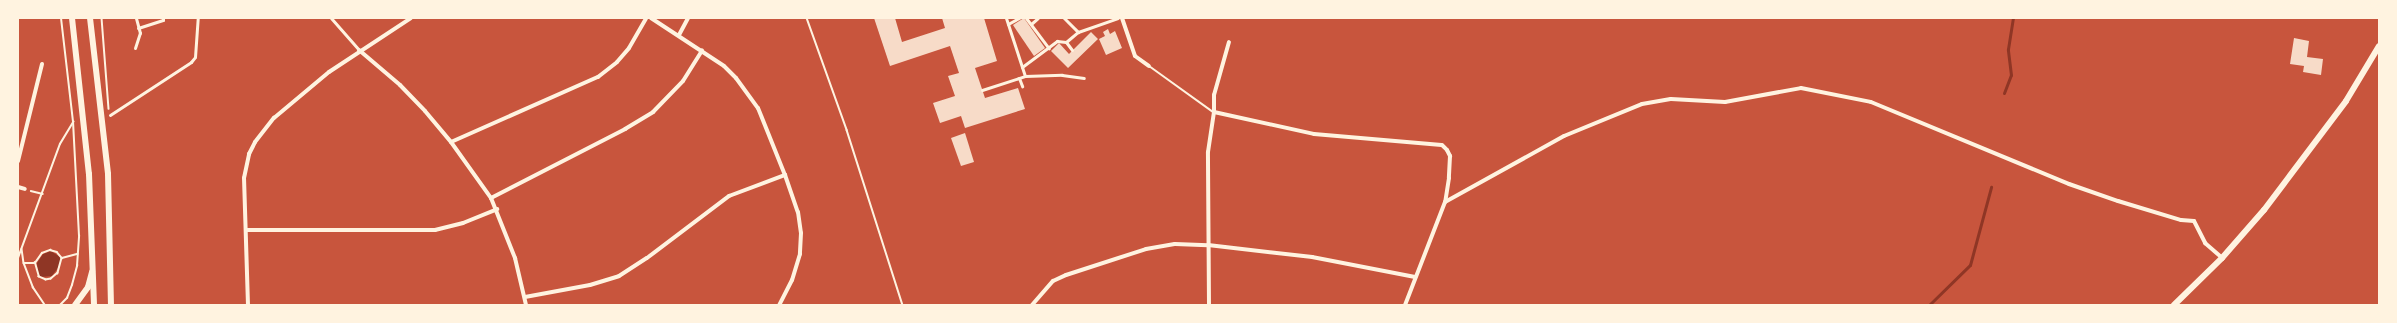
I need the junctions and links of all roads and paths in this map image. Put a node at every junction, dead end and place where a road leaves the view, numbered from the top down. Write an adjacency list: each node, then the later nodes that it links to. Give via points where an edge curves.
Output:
1 (61, 18): 44 (path)
2 (72, 18): 45 (main road)
3 (90, 18): 71 (main road, via 108,174)
4 (102, 18): 43 (path)
5 (136, 18): 23 (street)
6 (163, 18): 23 (street, via 164,20)
7 (198, 18): 43 (street, via 195,57 191,62)
8 (331, 18): 31 (street)
9 (411, 18): 31 (street)
10 (646, 18): 46 (street, via 629,48 617,62 598,77)
11 (651, 18): 25 (street)
12 (688, 18): 25 (street)
13 (807, 18): 75 (path, via 847,130)
14 (1006, 18): 21 (street)
15 (1019, 18): 21 (street)
16 (1026, 18): 22 (street)
17 (1038, 18): 22 (street)
18 (1064, 18): 24 (street)
19 (1118, 18): 24 (street)
20 (1122, 18): 35 (street, via 1135,56)
21 (1008, 24): 36 (street)
22 (1031, 24): 30 (street)
23 (138, 28): 29 (street, via 140,33)
24 (1078, 32): 26 (street)
25 (679, 35): 32 (street)
26 (1066, 42): 30 (street, via 1057,41); 33 (street)
27 (1229, 42): 42 (street, via 1214,96)
28 (2379, 46): 61 (main road, via 2346,101 2290,176)
29 (135, 48)
30 (1049, 48): 36 (street)
31 (359, 50): 46 (street, via 400,85); 55 (street, via 274,118 255,142 249,154 244,178)
32 (702, 50): 48 (street, via 736,78 758,108); 52 (street, via 682,81 653,112)
33 (1072, 50)
34 (42, 64): 47 (street)
35 (1150, 66): 42 (lane)
36 (1022, 67): 37 (street)
37 (1025, 76): 38 (street); 39 (street, via 1062,75)
38 (1019, 78): 40 (street); 41 (street)
39 (1084, 78)
40 (1022, 86)
41 (982, 90)
42 (1214, 112): 53 (street, via 1314,134 1442,145 1450,156); 56 (street, via 1207,176)
43 (110, 115)
44 (73, 122): 45 (path); 51 (path, via 60,144); 58 (path, via 79,236)
45 (84, 122): 64 (main road)
46 (451, 142): 52 (street)
47 (18, 161)
48 (785, 175): 66 (street, via 729,196 619,276 590,285); 74 (street, via 798,212 800,254 792,280)
49 (18, 187): 50 (street)
50 (25, 190): 51 (path)
51 (43, 194): 57 (path)
52 (491, 198): 54 (street)
53 (1445, 202): 61 (street, via 1564,136 1642,104 1671,99 1725,102 1801,88 1871,102 2069,184 2118,201 2194,221 2205,243); 65 (street)
54 (497, 209): 55 (street, via 463,224 435,230); 66 (street, via 515,258)
55 (247, 230): 72 (street)
56 (1208, 245): 65 (street, via 1312,257); 76 (street, via 1175,244 1146,249 1066,275 1053,281); 77 (street)
57 (22, 249): 59 (path); 62 (path)
58 (77, 254): 60 (path); 68 (path, via 72,285 67,298)
59 (18, 258)
60 (62, 258): 63 (path, via 57,252 50,250 42,253); 63 (path, via 58,273 51,279 39,277 36,274)
61 (2222, 258): 79 (main road)
62 (24, 263): 63 (path); 67 (path, via 33,287)
63 (35, 263)
64 (94, 267): 69 (main road, via 88,287); 70 (main road)
65 (1415, 277): 78 (street)
66 (525, 297): 73 (street)
67 (45, 305)
68 (60, 305)
69 (76, 305)
70 (94, 305)
71 (111, 305)
72 (248, 305)
73 (526, 305)
74 (779, 305)
75 (903, 305)
76 (1032, 305)
77 (1209, 305)
78 (1405, 305)
79 (2174, 305)

